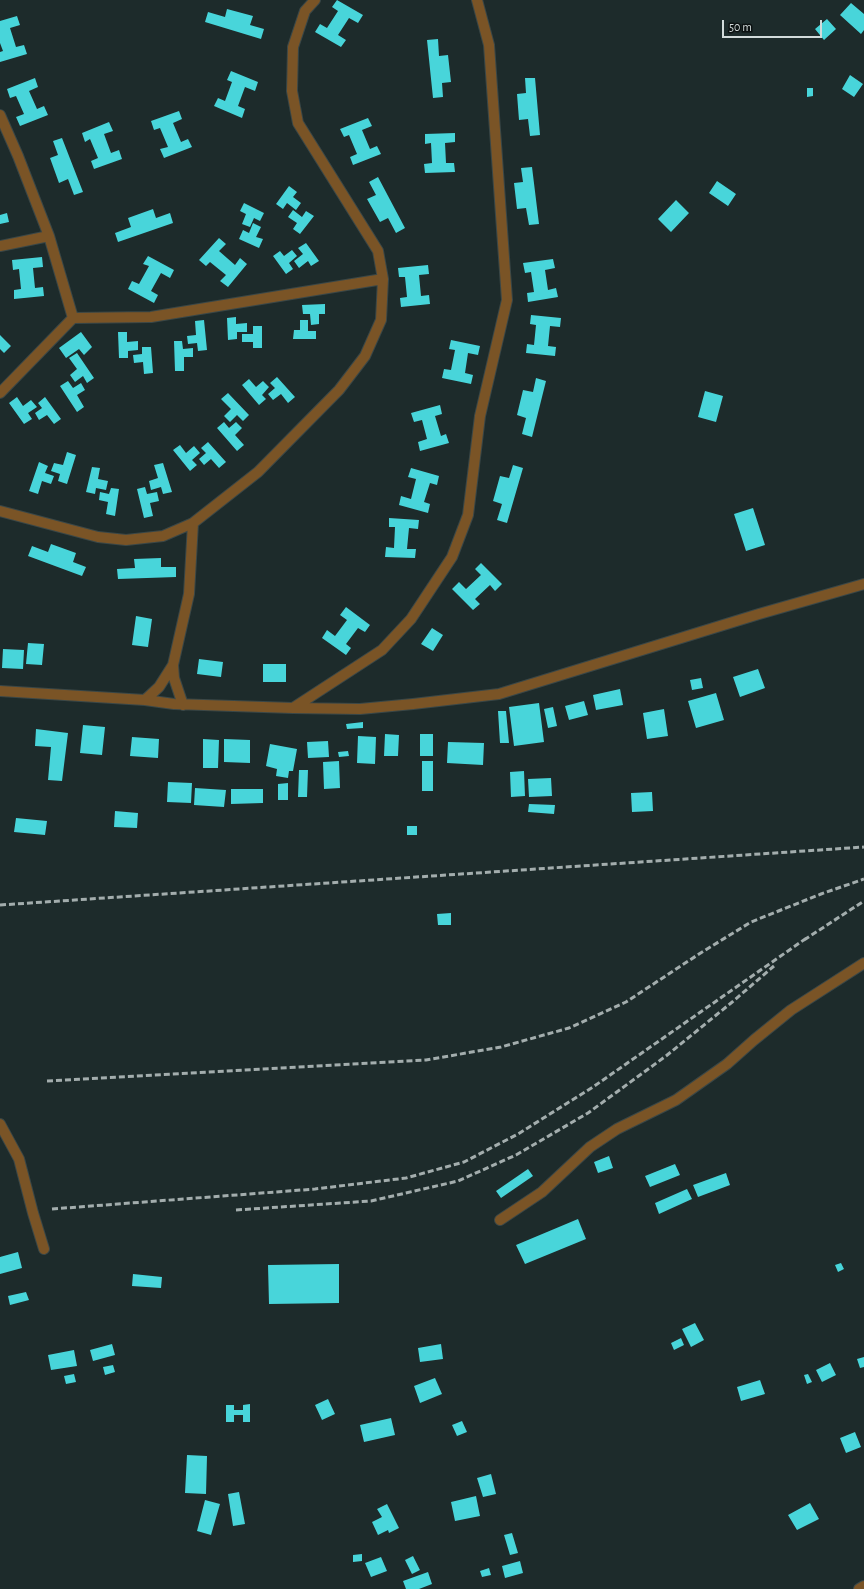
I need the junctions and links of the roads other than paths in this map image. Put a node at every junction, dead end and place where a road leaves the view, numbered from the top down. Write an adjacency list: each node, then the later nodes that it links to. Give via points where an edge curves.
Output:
1 (315, 0): 6 (street, via 305,11 293,47 292,91 298,123 378,251)
2 (477, 0): 16 (street, via 489,45 507,300 480,416 468,515 452,558 411,619 382,650)
3 (0, 115): 4 (street)
4 (49, 236): 5 (street); 7 (street)
5 (0, 246)
6 (383, 279): 7 (street, via 151,317); 10 (street, via 381,320 366,356 339,390 258,472)
7 (73, 318): 8 (street)
8 (0, 393)
9 (0, 511): 10 (street, via 98,537 126,540 164,536)
10 (193, 523): 12 (street, via 189,594)
11 (864, 584): 16 (street, via 499,694 360,709)
12 (173, 665): 14 (street, via 159,687); 15 (street, via 174,678)
13 (0, 690): 14 (street)
14 (145, 700): 15 (street)
15 (183, 705): 16 (street)
16 (293, 708)
17 (864, 963): 19 (street, via 791,1010 727,1064 676,1100 617,1129 590,1147 542,1192)
18 (0, 1124): 20 (street, via 19,1159)
19 (500, 1220)
20 (44, 1249)
21 (864, 1586): 22 (street)
22 (859, 1589)

